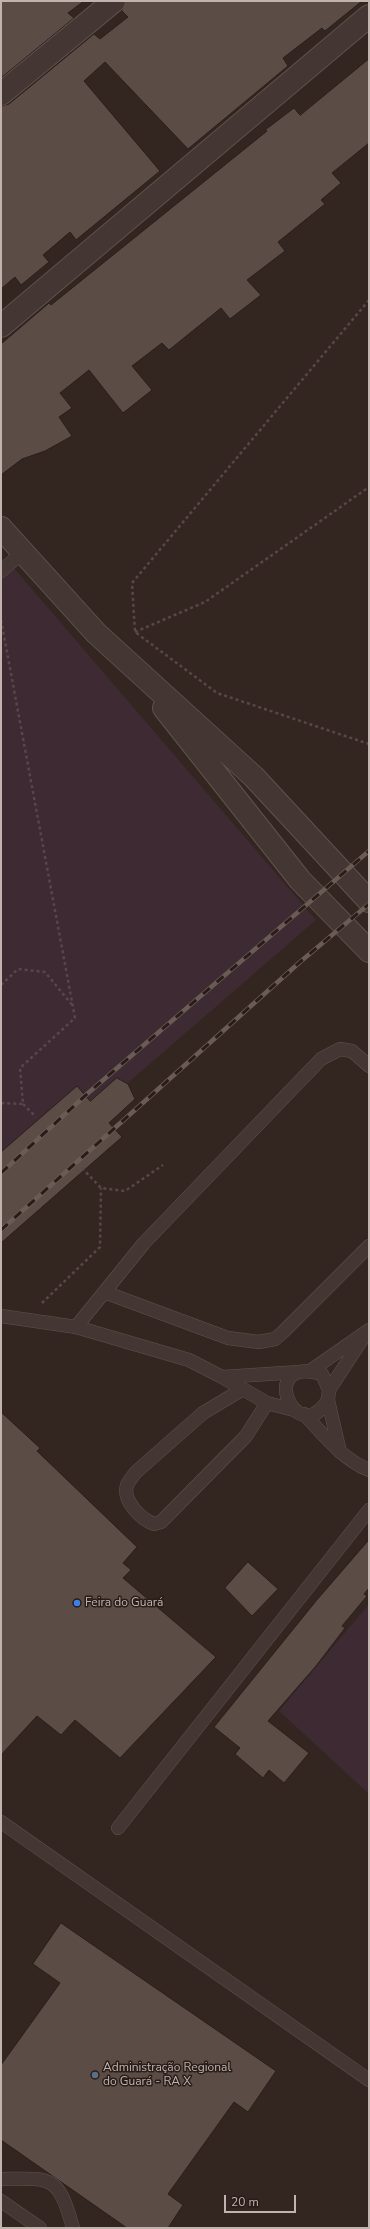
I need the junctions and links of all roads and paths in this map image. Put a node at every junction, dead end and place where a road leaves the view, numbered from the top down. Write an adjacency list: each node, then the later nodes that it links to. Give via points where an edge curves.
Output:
1 (114, 1): 3 (street)
2 (369, 16): 5 (street)
3 (1, 94)
4 (369, 300): 11 (path, via 132,583)
5 (1, 326)
6 (369, 487): 11 (path, via 205,602)
7 (1, 528): 8 (street)
8 (22, 553): 9 (lane); 12 (street, via 96,633)
9 (1, 571)
10 (1, 620): 17 (path)
11 (135, 632): 13 (path, via 217,693)
12 (130, 665): 14 (street, via 254,777); 15 (street, via 300,880)
13 (369, 744)
14 (369, 901)
15 (369, 951)
16 (1, 985): 17 (path, via 18,970 45,972)
17 (73, 1006): 20 (path, via 75,1018 20,1068)
18 (369, 1066): 26 (lane, via 352,1051 340,1049 321,1059 144,1243)
19 (1, 1103): 20 (path)
20 (23, 1104): 21 (path)
21 (36, 1117)
22 (163, 1165): 24 (path, via 125,1191)
23 (82, 1168): 24 (path)
24 (101, 1188): 28 (path, via 100,1247)
25 (369, 1246): 26 (lane, via 283,1332 268,1341 228,1338)
26 (104, 1292): 29 (lane)
27 (1, 1316): 28 (lane)
28 (26, 1319): 29 (lane)
29 (76, 1327): 32 (lane, via 188,1360)
30 (367, 1332): 31 (lane); 34 (lane)
31 (304, 1371): 32 (lane); 34 (lane, via 322,1374); 36 (lane, via 290,1379 285,1388 287,1402)
32 (222, 1377): 33 (lane)
33 (243, 1389): 35 (lane); 35 (lane, via 203,1413 136,1472 128,1484 126,1493 130,1504 146,1521 154,1524 161,1522 246,1436)
34 (329, 1395): 36 (lane, via 323,1408 314,1414); 37 (lane)
35 (267, 1403): 36 (lane)
36 (299, 1412): 37 (lane)
37 (340, 1452): 38 (lane)
38 (369, 1470)
39 (369, 1510): 41 (lane)
40 (1, 1822): 42 (lane)
41 (118, 1828)
42 (369, 2080)
43 (1, 2179): 46 (lane, via 36,2179 59,2189)
44 (1, 2200): 45 (lane)
45 (40, 2228)
46 (73, 2228)

